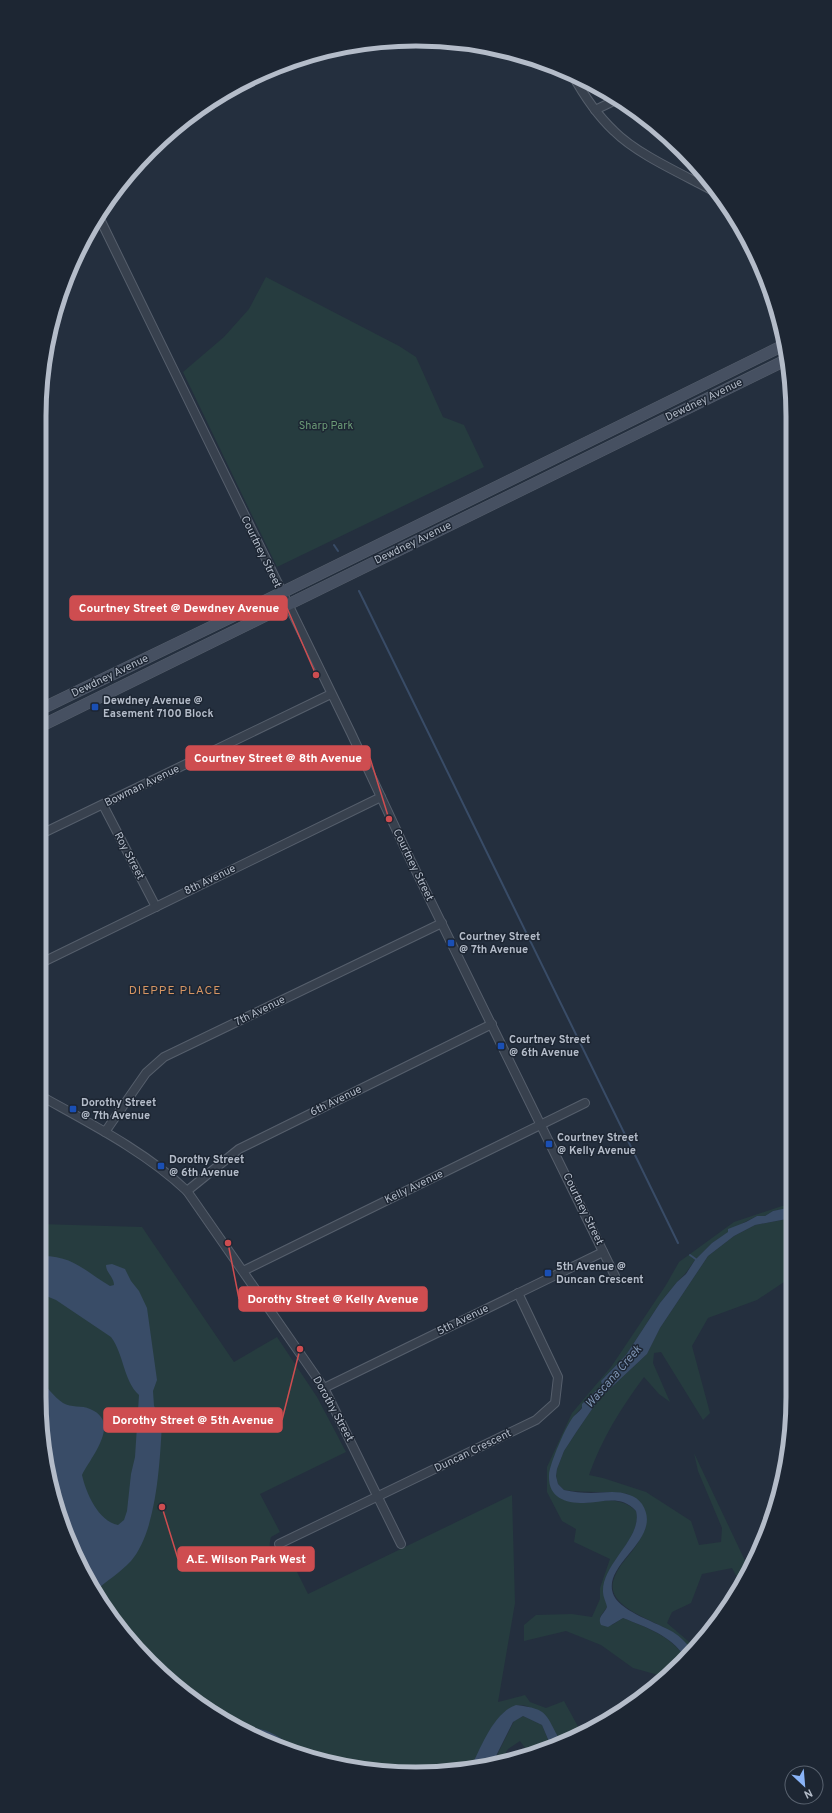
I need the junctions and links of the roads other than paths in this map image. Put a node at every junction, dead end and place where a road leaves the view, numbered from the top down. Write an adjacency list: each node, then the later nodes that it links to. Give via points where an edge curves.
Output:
1 (578, 83): 3 (street)
2 (612, 102): 3 (street)
3 (596, 110): 5 (street, via 613,131 632,146)
4 (699, 178): 5 (street)
5 (697, 182): 6 (street)
6 (707, 187)
7 (101, 222): 10 (street, Courtney Street)
8 (780, 347): 10 (main road, Dewdney Avenue)
9 (782, 362): 11 (main road, Dewdney Avenue)
10 (282, 593): 11 (street, Courtney Street); 13 (main road, Dewdney Avenue)
11 (288, 605): 12 (street, Courtney Street); 14 (main road, Dewdney Avenue)
12 (331, 694): 15 (street, Courtney Street); 16 (street, Bowman Avenue)
13 (46, 707)
14 (46, 724)
15 (381, 797): 18 (street, 8th Avenue); 19 (street, Courtney Street)
16 (103, 805): 17 (street, Bowman Avenue); 18 (street, Roy Street)
17 (46, 832)
18 (156, 907): 20 (street, 8th Avenue)
19 (442, 922): 21 (street, Courtney Street); 25 (street, 7th Avenue, via 164,1057 146,1073)
20 (46, 961)
21 (492, 1024): 24 (street, Courtney Street); 26 (street, 6th Avenue, via 239,1149)
22 (46, 1099): 25 (street, Dorothy Street)
23 (585, 1103): 24 (street, Kelly Avenue)
24 (541, 1124): 27 (street, Courtney Street); 28 (street, Kelly Avenue)
25 (105, 1132): 26 (street, Dorothy Street, via 159,1167)
26 (186, 1190): 28 (street, Dorothy Street)
27 (603, 1252): 29 (street, Courtney Street); 30 (street, 5th Avenue)
28 (243, 1271): 31 (street, Dorothy Street)
29 (615, 1276)
30 (518, 1293): 31 (street, 5th Avenue); 32 (street, Duncan Crescent, via 558,1377 555,1403 536,1420)
31 (324, 1388): 32 (street, Dorothy Street)
32 (378, 1497): 33 (street, Duncan Crescent); 34 (street, Dorothy Street)
33 (279, 1544)
34 (401, 1544)

